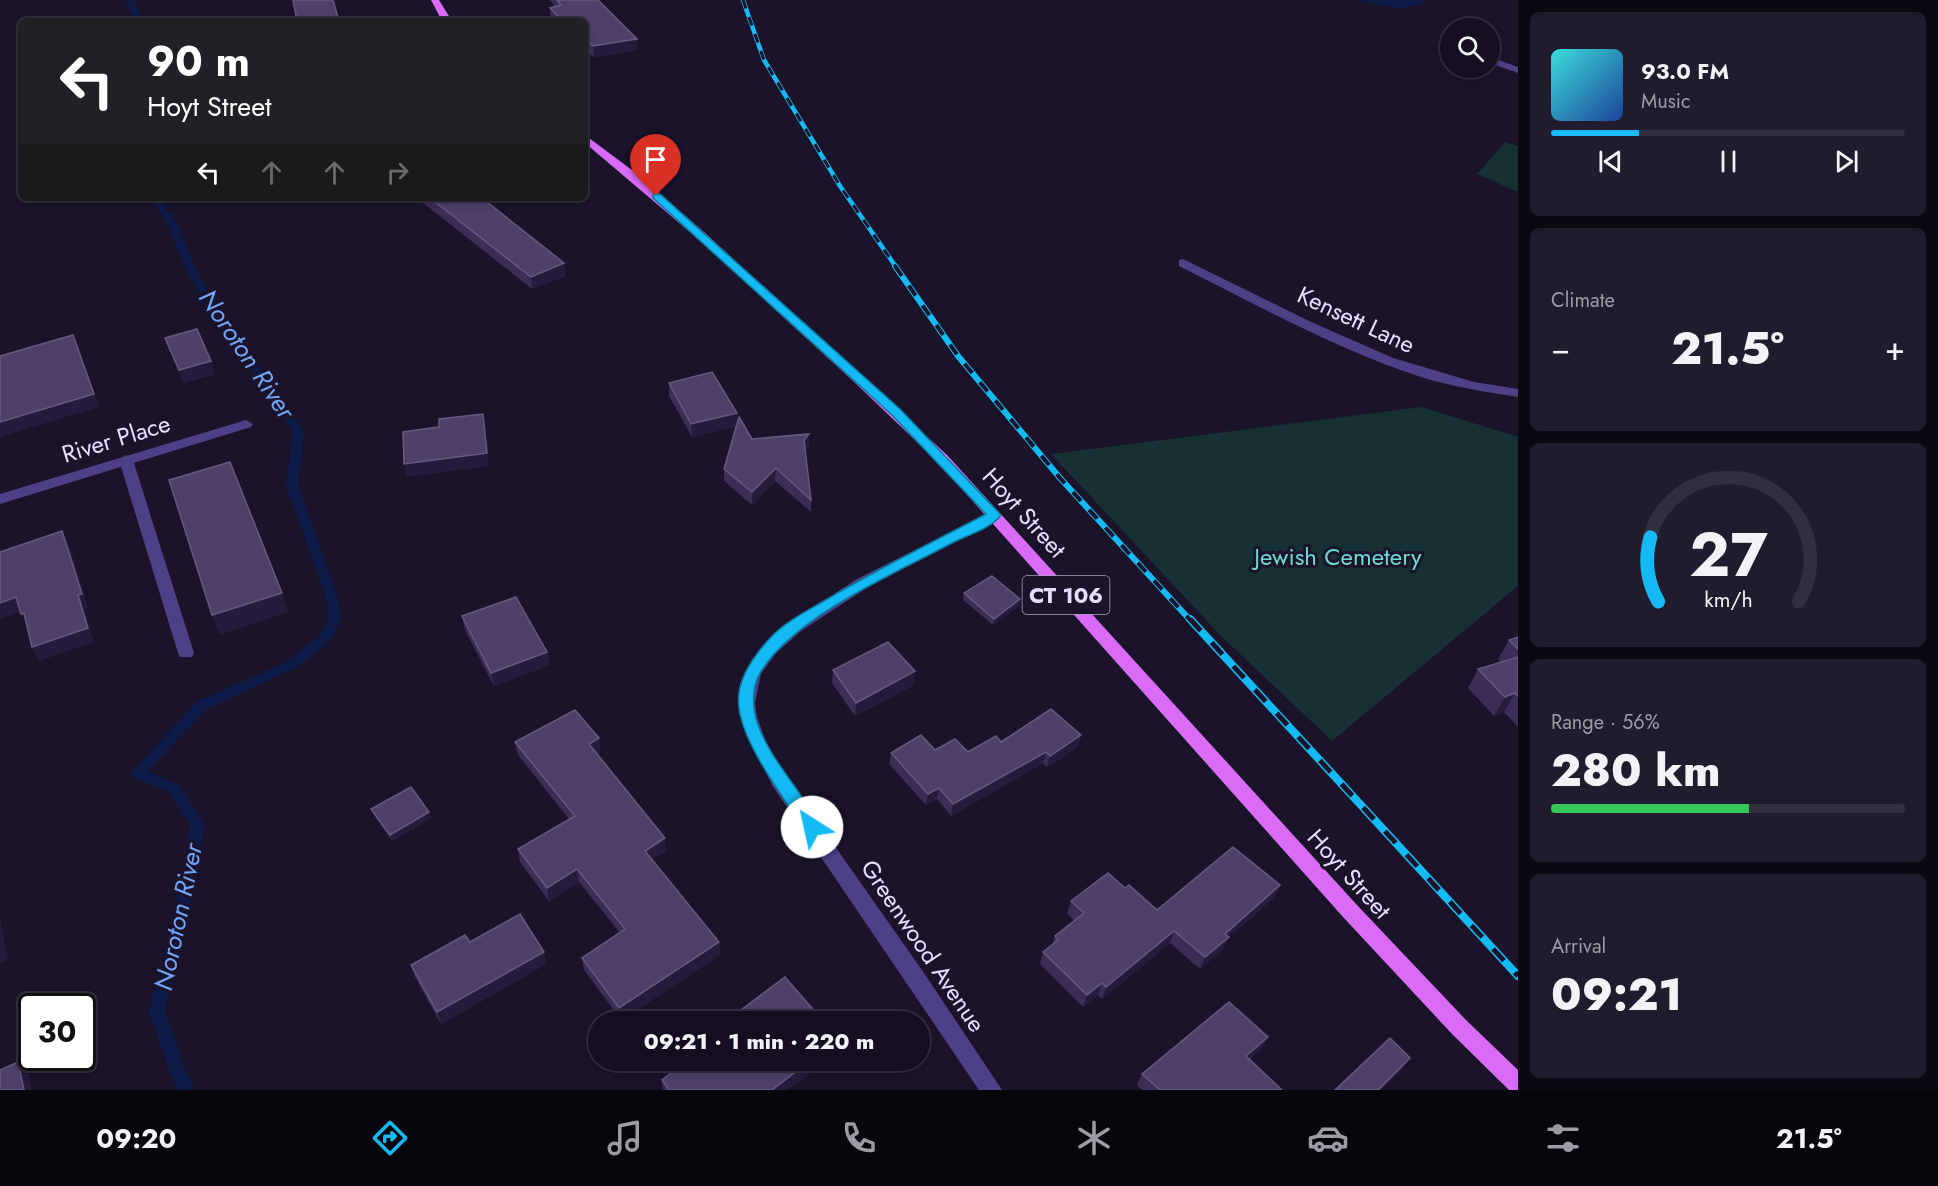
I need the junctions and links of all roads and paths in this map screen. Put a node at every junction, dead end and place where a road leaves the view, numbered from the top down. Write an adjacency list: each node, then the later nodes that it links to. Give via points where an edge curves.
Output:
1 (435, 0): 2 (main road)
2 (445, 18)
3 (1500, 64): 4 (street)
4 (1518, 70)
5 (588, 140): 11 (main road, Hoyt Street / CT 106, via 644,185 896,412)
6 (1183, 263): 7 (street, Kensett Lane, via 1409,370 1479,388)
7 (1518, 393)
8 (246, 424): 9 (street, River Place)
9 (126, 460): 10 (street, River Place); 12 (street)
10 (0, 499)
11 (994, 515): 13 (main road, Hoyt Street / CT 106, via 1392,956); 14 (street, Greenwood Avenue, via 800,622 763,656 748,686 746,707 773,769)
12 (186, 653)
13 (1518, 1084)
14 (991, 1090)

